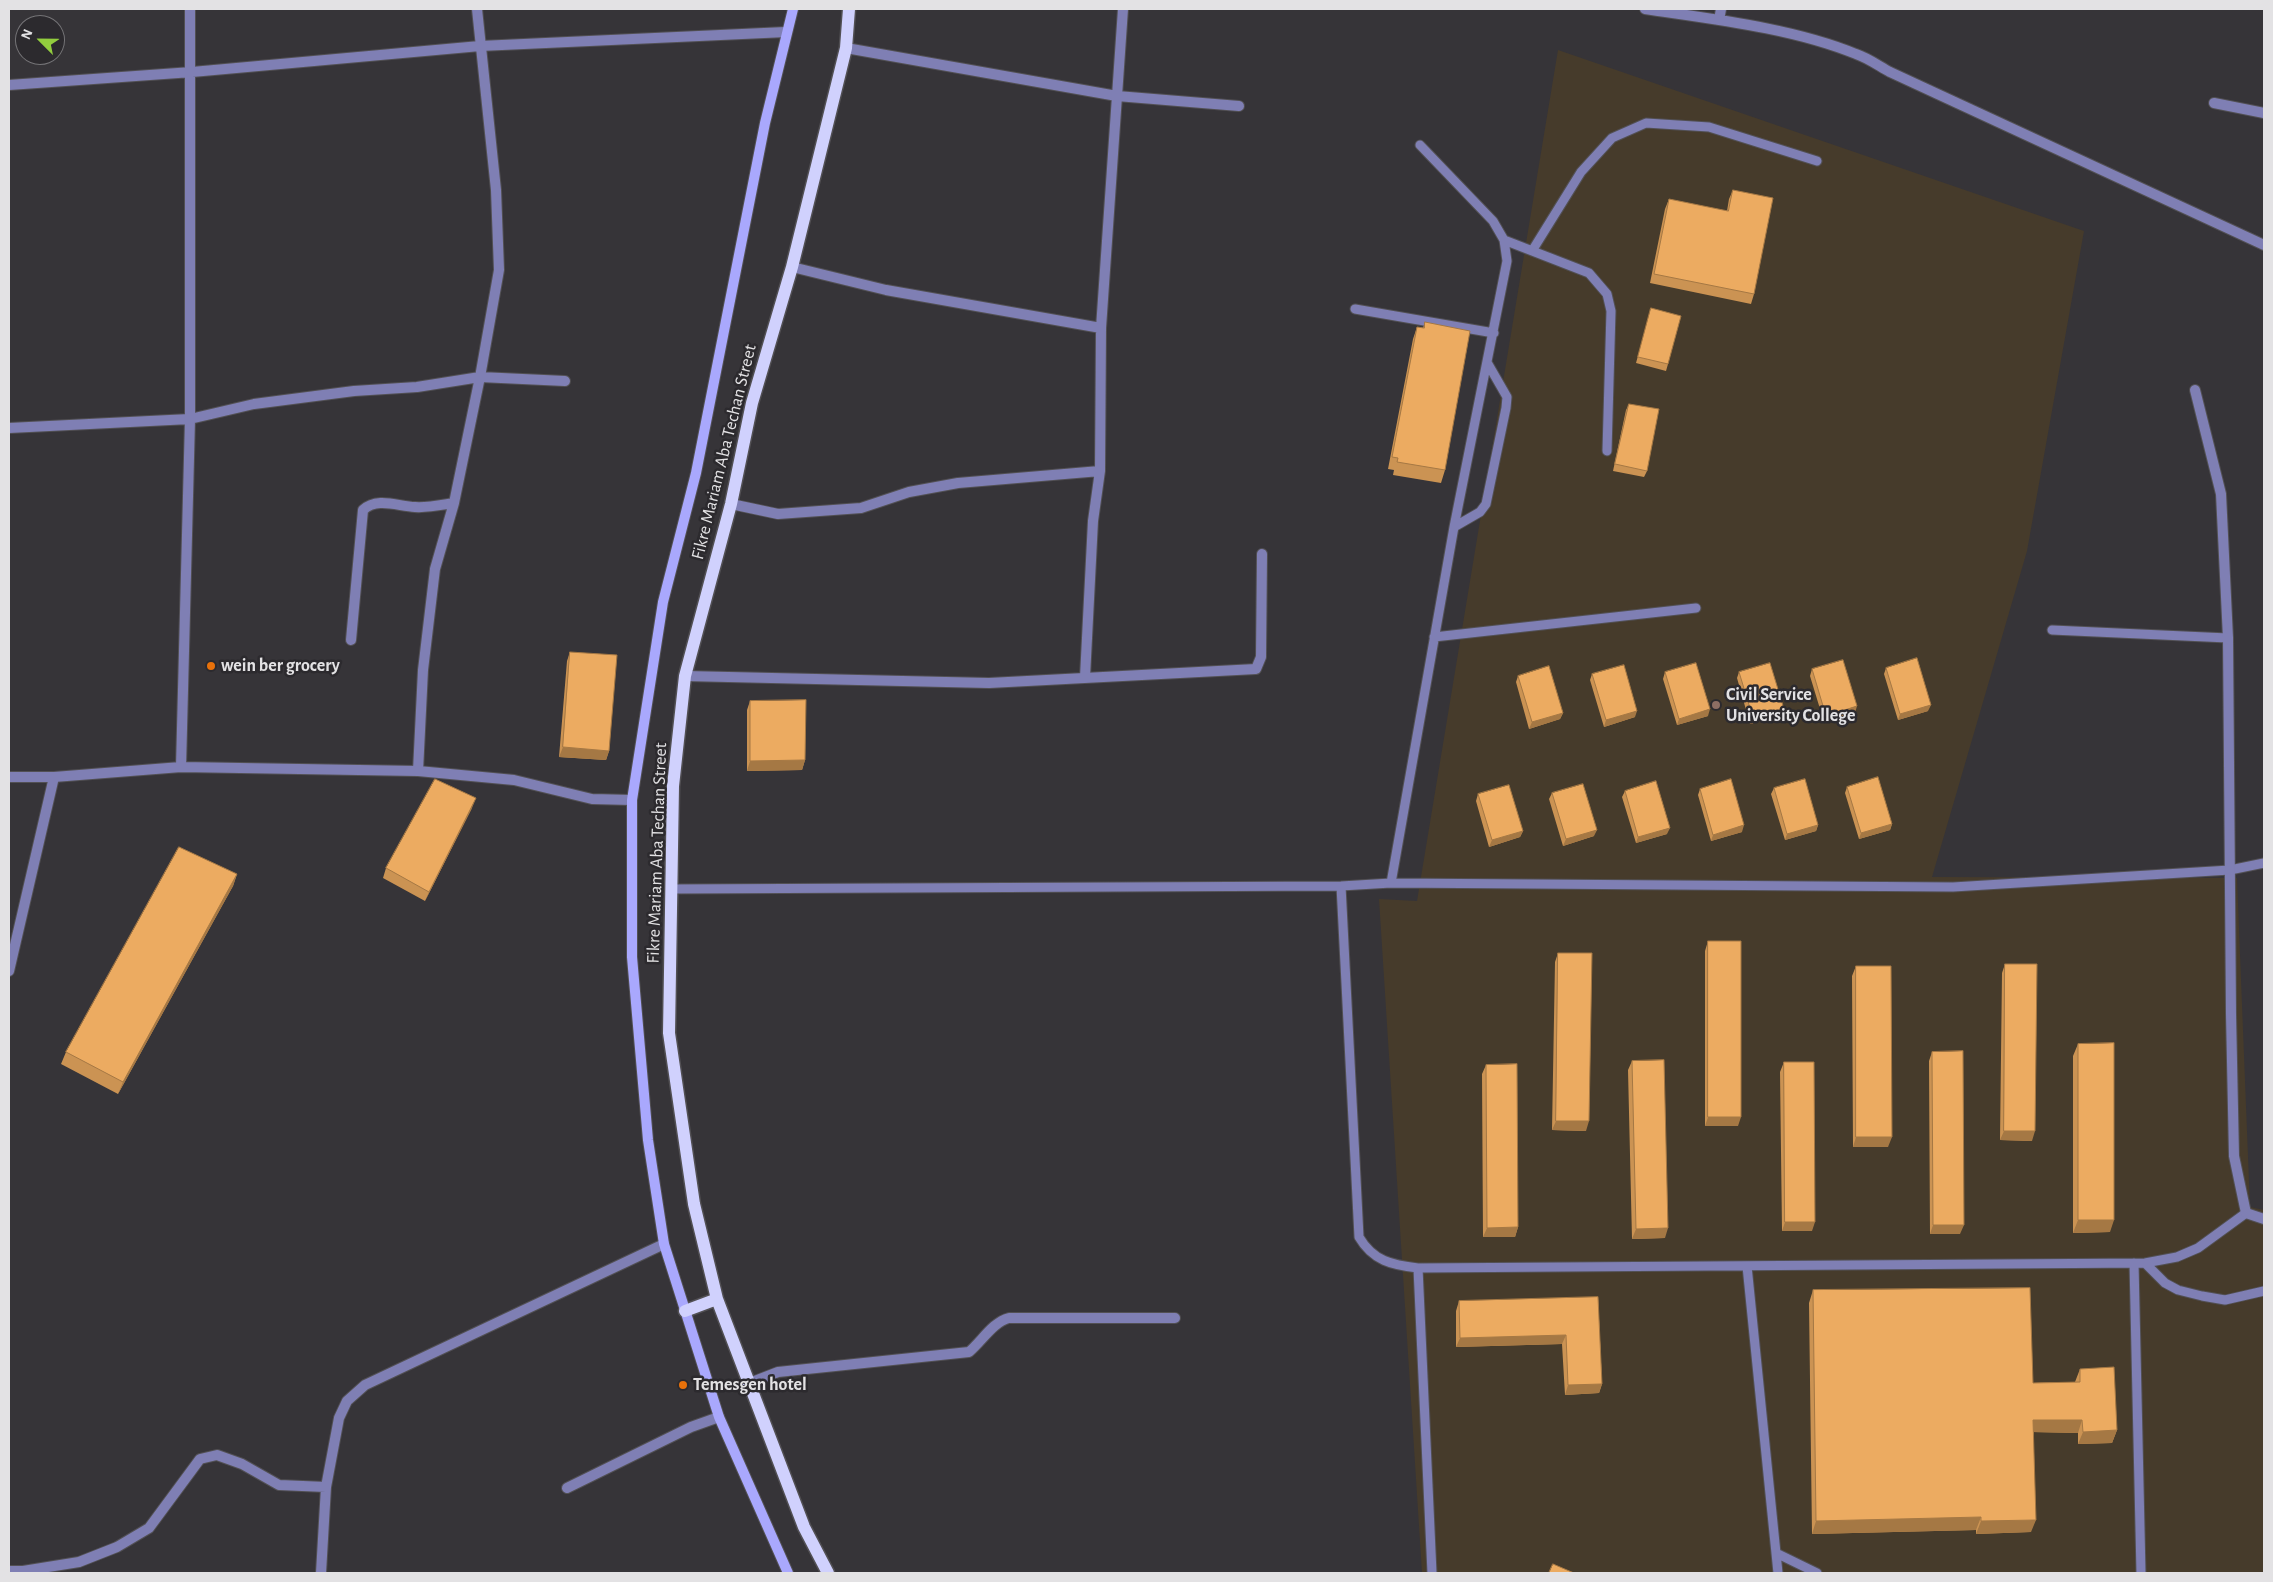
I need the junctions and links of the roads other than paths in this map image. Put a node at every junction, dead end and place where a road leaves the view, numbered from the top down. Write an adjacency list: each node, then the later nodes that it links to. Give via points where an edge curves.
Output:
1 (190, 9): 12 (street)
2 (477, 9): 10 (street)
3 (793, 9): 9 (street)
4 (849, 9): 11 (main road, Fikre Mariam Aba Techan Street)
5 (1123, 9): 14 (street)
6 (1644, 9): 8 (street)
7 (1720, 9): 8 (street)
8 (1719, 20): 21 (street, via 1816,40 1858,54 1890,72)
9 (786, 32): 10 (street); 50 (street, via 696,473 663,602)
10 (480, 46): 12 (street); 28 (street, via 496,190 499,270)
11 (846, 48): 14 (street); 23 (main road, Fikre Mariam Aba Techan Street)
12 (192, 72): 13 (street); 31 (street)
13 (9, 85)
14 (1118, 96): 16 (street); 25 (street)
15 (2214, 103): 17 (street)
16 (1239, 106)
17 (2264, 113)
18 (1420, 144): 20 (lane, via 1493,221)
19 (1817, 161): 22 (lane, via 1709,127 1646,123 1612,138 1587,165)
20 (1504, 240): 22 (lane); 26 (lane, via 1507,261)
21 (2264, 245)
22 (1532, 251): 33 (lane, via 1588,273 1607,294 1611,311)
23 (792, 267): 25 (street, via 886,290); 36 (main road, Fikre Mariam Aba Techan Street, via 752,403)
24 (1355, 309): 26 (lane)
25 (1102, 328): 34 (street)
26 (1494, 333): 27 (lane)
27 (1488, 364): 37 (lane); 37 (lane, via 1507,397 1486,504 1480,512)
28 (480, 377): 29 (street); 31 (street, via 254,404); 35 (street)
29 (565, 381)
30 (2195, 390): 42 (street, via 2221,494)
31 (190, 419): 32 (street); 46 (street)
32 (9, 428)
33 (1607, 451)
34 (1100, 472): 36 (street, via 958,483 909,492 861,508 778,514); 45 (street, via 1093,522)
35 (454, 503): 43 (street, via 416,508 379,503 369,504 362,510); 47 (street, via 435,569 423,670)
36 (731, 504): 44 (main road, Fikre Mariam Aba Techan Street)
37 (1454, 527): 41 (lane)
38 (1262, 554): 45 (street, via 1261,657 1256,669)
39 (1696, 608): 41 (lane)
40 (2052, 630): 42 (lane)
41 (1434, 637): 53 (lane)
42 (2228, 638): 52 (street)
43 (351, 640)
44 (685, 676): 45 (street, via 989,683); 55 (main road, Fikre Mariam Aba Techan Street, via 673,786)
45 (1085, 677)
46 (181, 767): 47 (street); 49 (street)
47 (418, 771): 50 (street, via 514,780 592,799)
48 (9, 777): 49 (street)
49 (54, 777): 56 (street)
50 (632, 800): 59 (street, via 632,957 648,1140)
51 (2264, 863): 52 (lane)
52 (2230, 870): 53 (lane, via 1953,887); 57 (street, via 2234,1156)
53 (1391, 883): 54 (lane)
54 (1341, 886): 55 (lane); 63 (lane, via 1359,1236 1367,1249 1392,1265)
55 (672, 889): 65 (main road, Fikre Mariam Aba Techan Street, via 669,1032 694,1204)
56 (9, 972)
57 (2246, 1213): 58 (street); 61 (lane, via 2198,1248 2177,1257)
58 (2264, 1219)
59 (664, 1244): 66 (street); 70 (street, via 365,1385 347,1401 339,1418)
60 (2134, 1263): 61 (lane); 62 (lane); 80 (lane)
61 (2145, 1263): 64 (lane, via 2165,1283 2202,1296 2225,1300)
62 (1747, 1266): 63 (lane); 72 (lane)
63 (1418, 1268): 77 (lane)
64 (2264, 1291)
65 (717, 1299): 66 (main road); 68 (main road, Fikre Mariam Aba Techan Street)
66 (685, 1311): 69 (street)
67 (1174, 1318): 68 (street, via 1009,1318 1000,1320 969,1352 778,1372)
68 (748, 1384): 76 (main road, Fikre Mariam Aba Techan Street, via 804,1527)
69 (719, 1417): 71 (street, via 691,1427); 75 (street)
70 (326, 1488): 73 (street, via 279,1485 242,1464 217,1455 200,1459 149,1528 117,1547 79,1562); 74 (street)
71 (567, 1488)
72 (1776, 1552): 78 (lane); 79 (lane)
73 (9, 1571)
74 (322, 1573)
75 (788, 1573)
76 (828, 1573)
77 (1432, 1573)
78 (1778, 1573)
79 (1818, 1573)
80 (2142, 1573)

